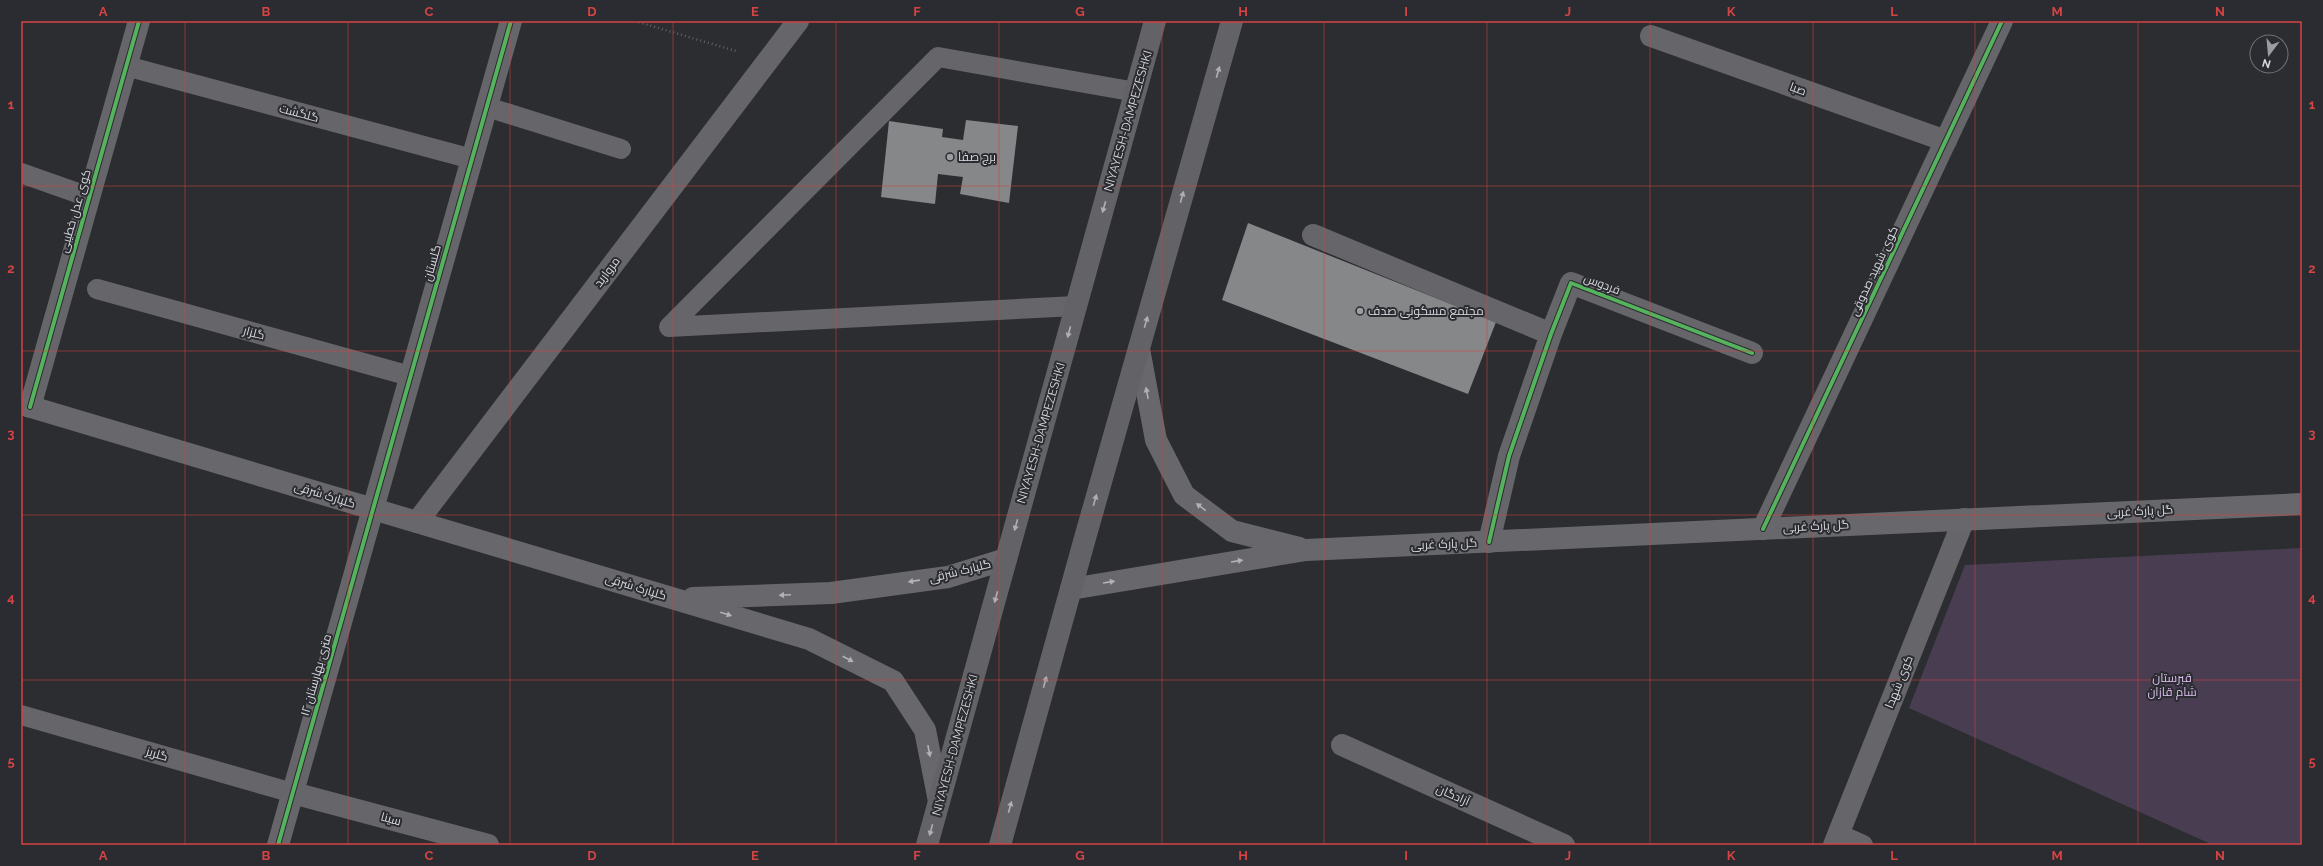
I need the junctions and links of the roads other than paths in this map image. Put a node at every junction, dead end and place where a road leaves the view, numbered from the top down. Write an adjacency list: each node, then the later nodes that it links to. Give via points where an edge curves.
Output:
1 (139, 21): 8 (street, کوی عدل خطیبی)
2 (511, 21): 10 (street, گلستان)
3 (798, 21): 27 (street, مروارید)
4 (1156, 21): 9 (highway, NIYAYESH-DAMPEZESHKI)
5 (1232, 21): 20 (highway, one-way to 5)
6 (2002, 21): 11 (street, کوی شهید صدوقی)
7 (1651, 36): 11 (street, صبا)
8 (126, 66): 13 (lane, گلگشت); 15 (street, کوی عدل خطیبی)
9 (1136, 92): 18 (highway, NIYAYESH-DAMPEZESHKI, one-way to 18); 18 (lane, via 938,57 669,327)
10 (487, 107): 12 (lane); 13 (street, گلستان)
11 (1946, 141): 28 (street, کوی شهید صدوقی)
12 (622, 149)
13 (472, 159): 22 (street, گلستان)
14 (21, 174): 15 (lane)
15 (89, 197): 23 (street, کوی عدل خطیبی)
16 (1313, 235): 19 (street)
17 (97, 289): 22 (lane, گلزار)
18 (1076, 306): 31 (highway, NIYAYESH-DAMPEZESHKI, one-way to 31)
19 (1550, 334): 21 (street, فردوس, via 1571,283); 29 (street, فردوس, via 1509,456)
20 (1139, 349): 30 (main road, one-way to 20, via 1232,531 1184,495 1156,440); 32 (highway, one-way to 20)
21 (1752, 353)
22 (410, 376): 25 (street, گلستان)
23 (26, 406): 25 (main road, گلپارک شرقی)
24 (2302, 504): 26 (main road, گل پارک غربی)
25 (373, 510): 27 (main road, گلپارک شرقی); 36 (street, ۱۲ متری بهارستان)
26 (1964, 519): 28 (main road, گل پارک غربی); 38 (street, کوی شهدا)
27 (417, 522): 33 (main road, گلپارک شرقی)
28 (1763, 529): 29 (main road, گل پارک غربی)
29 (1489, 542): 30 (main road, گل پارک غربی)
30 (1306, 550): 32 (main road, one-way to 30)
31 (1006, 559): 33 (main road, گلپارک شرقی, one-way to 33, via 948,577 831,593); 37 (highway, NIYAYESH-DAMPEZESHKI, one-way to 37)
32 (1071, 589): 42 (highway, one-way to 32)
33 (675, 599): 37 (main road, گلپارک شرقی, one-way to 37, via 809,639 893,682 925,730)
34 (21, 715): 36 (lane, گلریز)
35 (1342, 745): 43 (street, آزادگان)
36 (293, 793): 39 (street, ۱۲ متری بهارستان); 40 (street, سینا)
37 (939, 801): 41 (highway, NIYAYESH-DAMPEZESHKI, one-way to 41)
38 (1836, 840): 44 (lane)
39 (278, 845)
40 (488, 845)
41 (927, 845)
42 (1000, 845)
43 (1564, 845)
44 (1863, 845)

